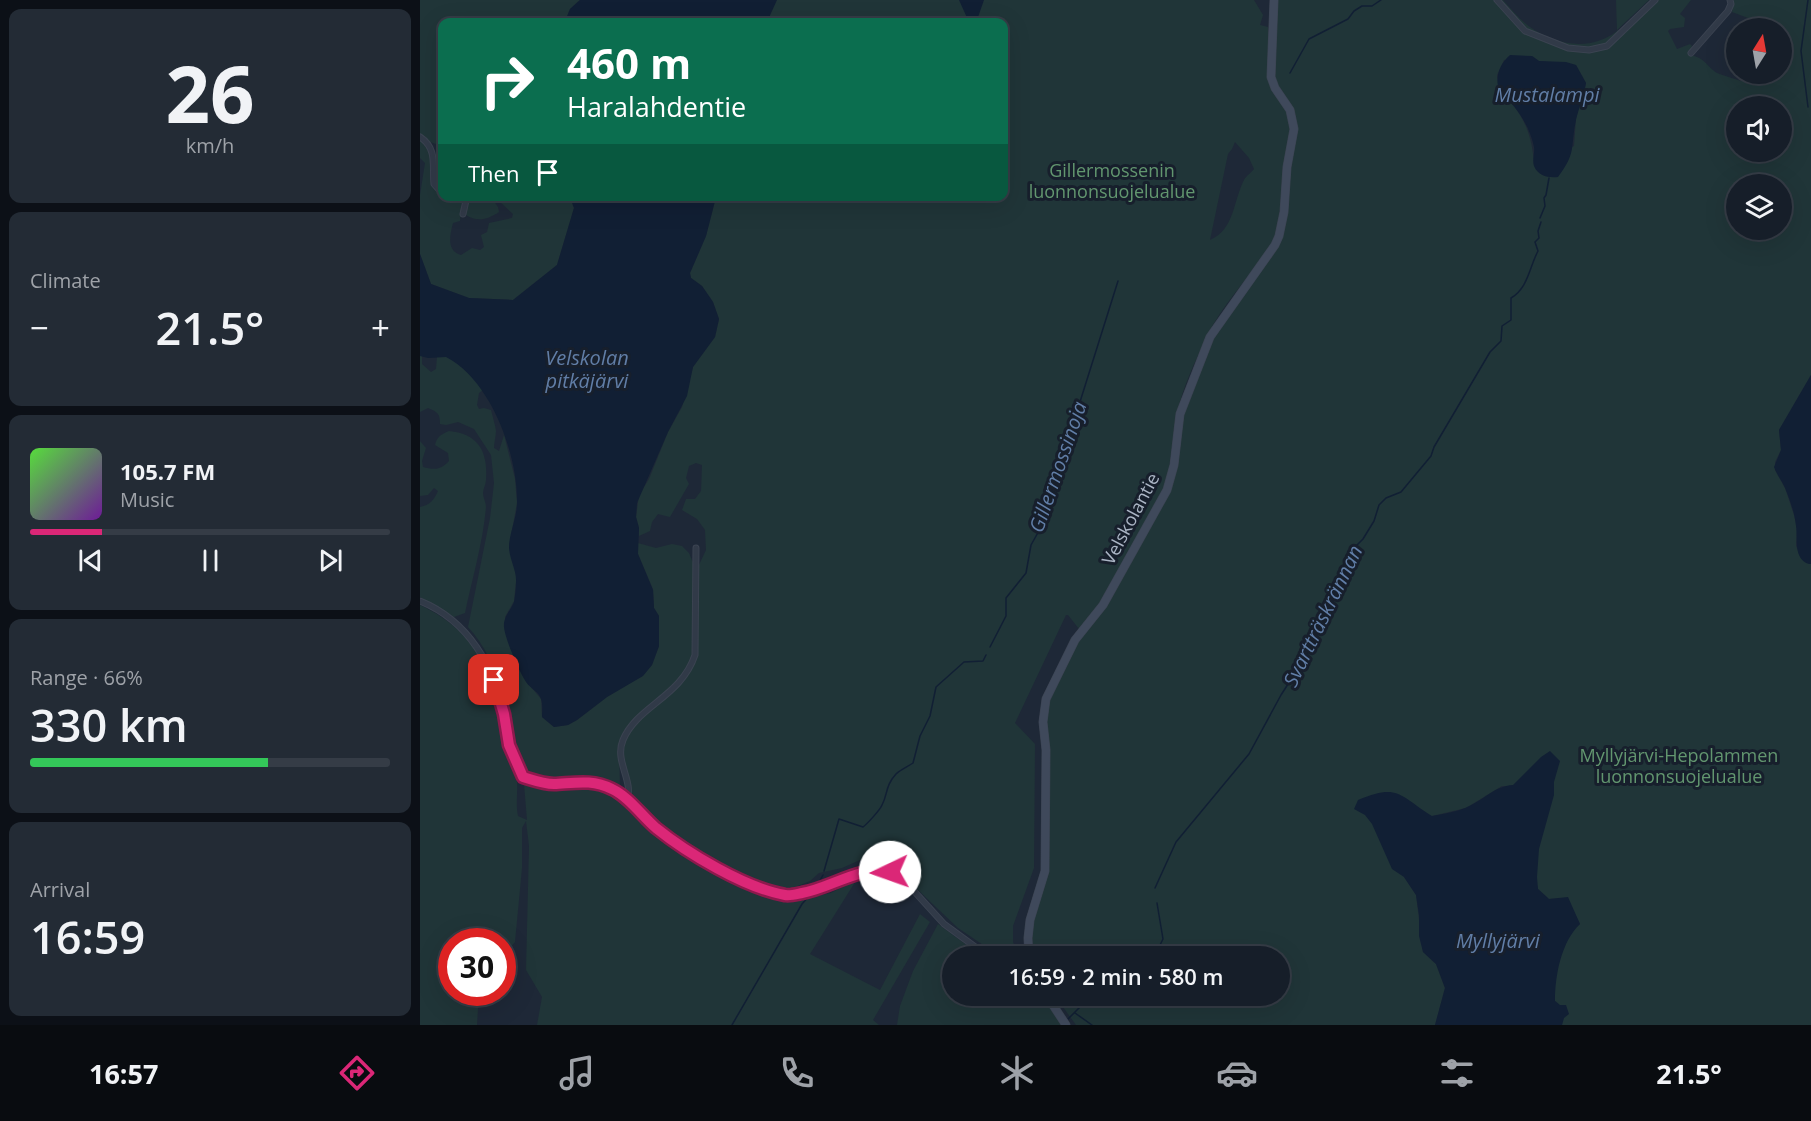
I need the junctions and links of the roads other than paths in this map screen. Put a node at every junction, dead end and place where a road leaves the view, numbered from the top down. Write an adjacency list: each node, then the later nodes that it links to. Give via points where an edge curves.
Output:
1 (1274, 0): 14 (street, Velskolantie, via 1271,77 1290,110 1294,129 1281,228 1275,245 1224,315 1204,350 1180,414 1167,490 1103,605 1075,640 1046,699 1045,871 1030,920)
2 (1497, 0): 3 (street, via 1525,31 1568,48 1584,50 1607,46)
3 (1655, 0)
4 (1730, 0): 5 (street, via 1728,11)
5 (1690, 53)
6 (420, 137): 7 (street, via 433,153 434,184)
7 (438, 188)
8 (466, 201): 9 (street)
9 (463, 214)
10 (696, 548): 12 (street, via 694,655 671,692 638,719 624,738 620,749)
11 (420, 601): 12 (street, via 442,612 477,645 494,680 509,745 523,777 544,783 588,781 615,790)
12 (627, 800): 13 (street, via 682,848 761,889 787,896 819,890 864,872 890,872 944,924)
13 (974, 946)
14 (1028, 946)
15 (1054, 1006): 16 (street)
16 (1066, 1025)

